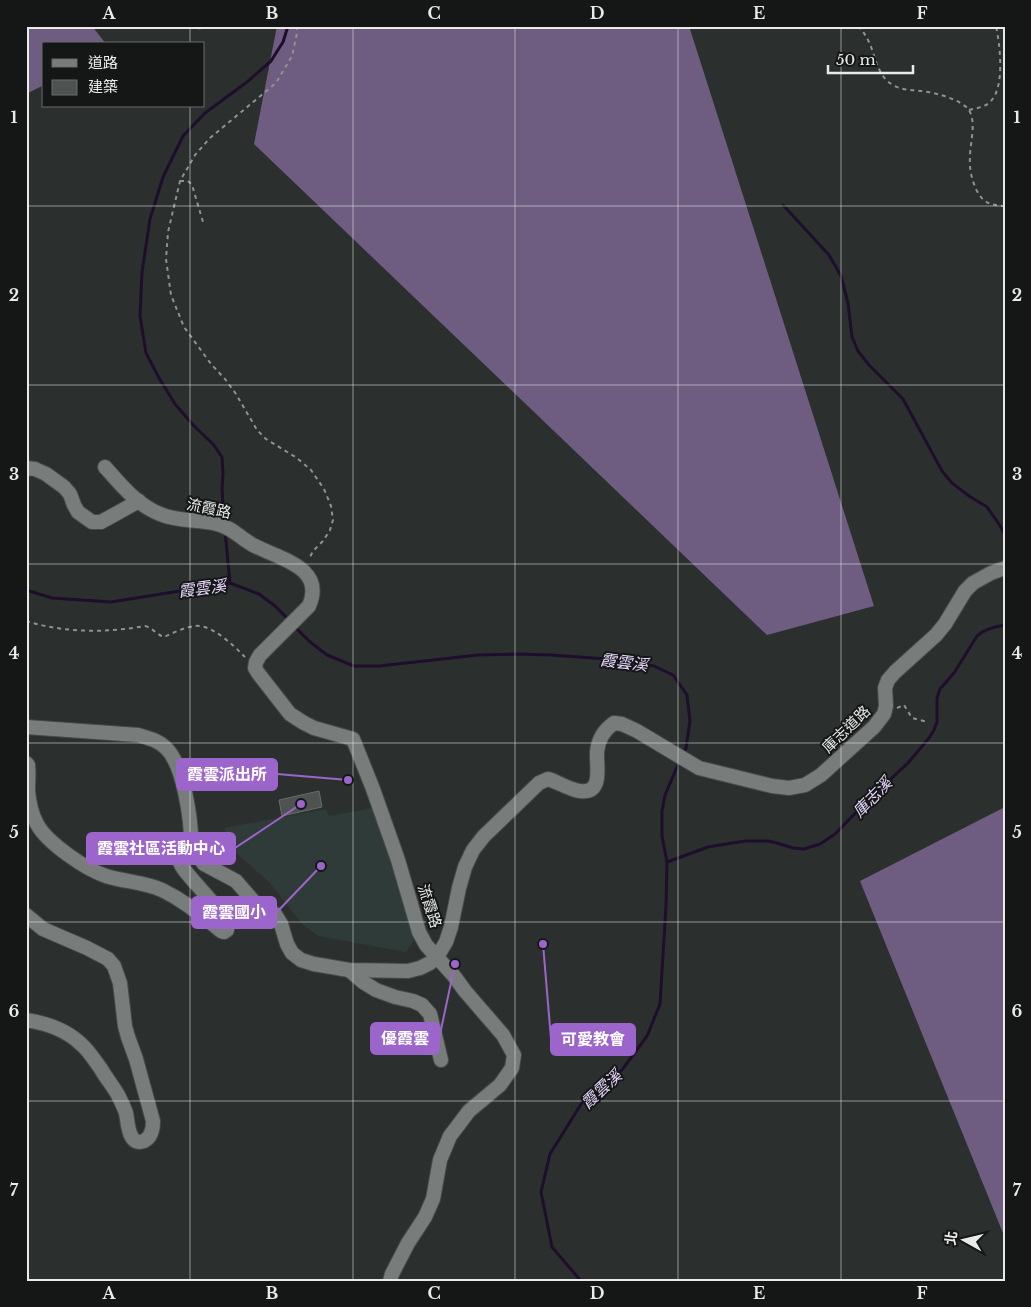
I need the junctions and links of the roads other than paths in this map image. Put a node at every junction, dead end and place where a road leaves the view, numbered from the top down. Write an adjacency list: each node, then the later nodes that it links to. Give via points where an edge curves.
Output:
1 (104, 467): 3 (street, 流霞路)
2 (26, 468): 3 (street, via 46,474 64,487 78,512 92,522 101,522)
3 (139, 501): 9 (street, 流霞路, via 161,515 217,524 233,530 250,544 292,562 309,576 313,597 309,606 258,662 265,683 290,714 304,723 353,739 398,860 419,932)
4 (1005, 568): 9 (street, 庫志道路, via 991,573 965,591 936,635 888,680 884,714 874,727 821,775 805,785 789,788 772,786 699,768 622,724 614,723 600,740 598,778 594,787 587,792 548,779 539,783 472,850 459,888 451,927)
5 (26, 727): 7 (street, via 138,735 165,747 180,773)
6 (26, 763): 7 (street, via 30,804 38,825 72,858 104,875 162,890 195,909 224,932 227,926 217,909 182,867 177,854 181,848)
7 (191, 848): 10 (street, via 204,864 236,881 255,903 275,914 292,953 301,960)
8 (26, 915): 11 (street, via 42,929 87,948 114,966 120,983 125,1026 153,1121 153,1129 146,1140 135,1141 131,1136 126,1112 117,1092 83,1046 69,1034 50,1025)
9 (437, 957): 10 (street, via 420,968 408,971); 13 (street, 流霞路, via 503,1035 514,1055 512,1068 500,1085 469,1111 450,1136 440,1160 433,1199)
10 (349, 970): 12 (street, via 376,990 422,1005 430,1014)
11 (26, 1020)
12 (441, 1060)
13 (390, 1281)

